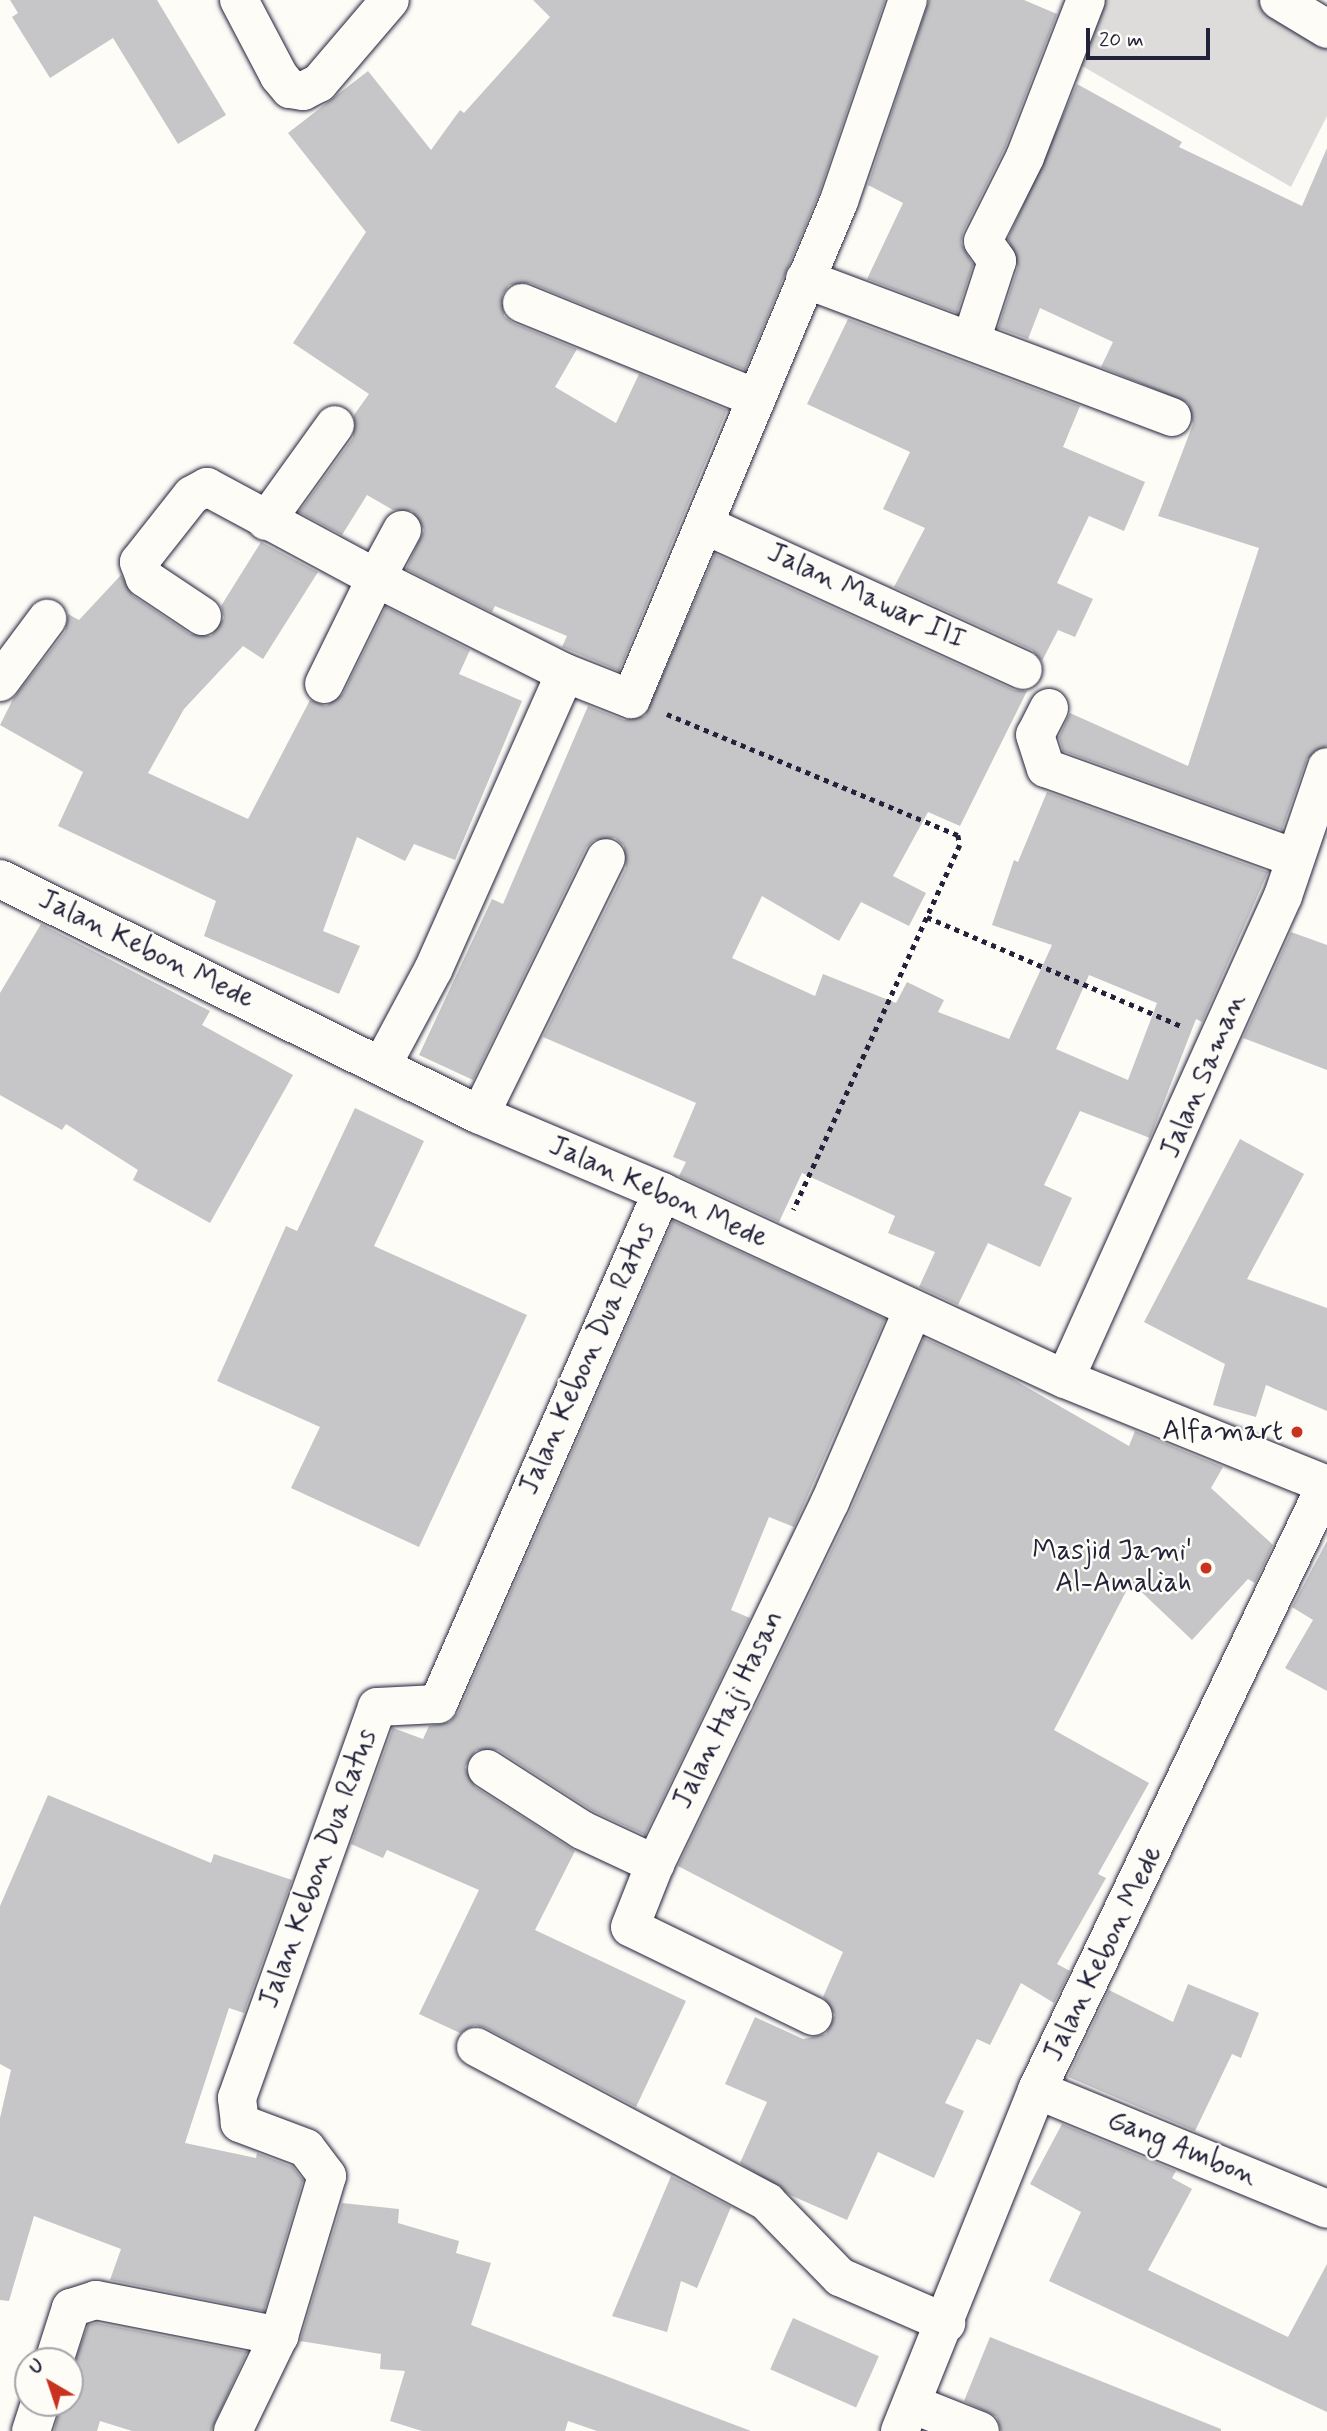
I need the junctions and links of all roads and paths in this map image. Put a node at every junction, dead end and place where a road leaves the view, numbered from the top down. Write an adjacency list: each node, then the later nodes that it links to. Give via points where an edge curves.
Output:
1 (239, 0): 2 (street, via 279,76 290,89 303,91 319,83)
2 (390, 0)
3 (908, 0): 7 (street)
4 (1086, 0): 9 (street, via 1025,157 983,241 997,261)
5 (1279, 0): 6 (street)
6 (1327, 29)
7 (805, 279): 9 (street); 10 (street)
8 (522, 303): 10 (street)
9 (972, 338): 11 (street)
10 (757, 398): 14 (street)
11 (1172, 417)
12 (335, 425): 13 (street)
13 (266, 521): 16 (street); 17 (street, via 207,486 192,495 143,555 139,562 145,578)
14 (707, 526): 19 (street, Jalan Mawar III); 23 (street)
15 (402, 530): 16 (street)
16 (376, 578): 20 (street); 22 (street)
17 (202, 615)
18 (47, 619): 21 (street)
19 (1023, 670)
20 (565, 673): 23 (street); 31 (street, via 433,970)
21 (0, 682)
22 (324, 684)
23 (631, 699): 29 (path, via 958,835 960,845)
24 (1049, 708): 27 (street, via 1035,735 1046,768)
25 (1327, 767): 27 (street, Jalan Saman)
26 (606, 858): 32 (street)
27 (1295, 858): 30 (street, Jalan Saman)
28 (0, 878): 31 (street, Jalan Kebon Mede)
29 (927, 917): 30 (path); 34 (path)
30 (1218, 1042): 36 (street, Jalan Saman)
31 (382, 1065): 32 (street, Jalan Kebon Mede)
32 (480, 1115): 33 (street, Jalan Kebon Mede)
33 (662, 1192): 34 (street, Jalan Kebon Mede); 45 (street, Jalan Kebon Dua Ratus, via 438,1704 377,1707 237,2098 240,2123 306,2148 327,2176)
34 (778, 1246): 35 (street, Jalan Kebon Mede)
35 (913, 1309): 36 (street, Jalan Kebon Mede); 39 (street, Jalan Haji Hasan, via 830,1502)
36 (1065, 1379): 37 (street, Jalan Kebon Mede)
37 (1327, 1485): 42 (street, Jalan Kebon Mede)
38 (487, 1769): 39 (street, via 582,1830)
39 (655, 1864): 40 (street, Jalan Haji Hasan, via 630,1927)
40 (813, 2016)
41 (476, 2047): 44 (street, via 767,2202 840,2277)
42 (1037, 2090): 43 (street, Gang Ambon); 44 (street, Jalan Kebon Mede)
43 (1327, 2209)
44 (946, 2323): 47 (street, Jalan Kebon Mede)
45 (279, 2336): 46 (street, via 96,2300 71,2308); 48 (street, Jalan Kebon Dua Ratus)
46 (58, 2347)
47 (906, 2417): 49 (street)
48 (233, 2431)
49 (980, 2431)

